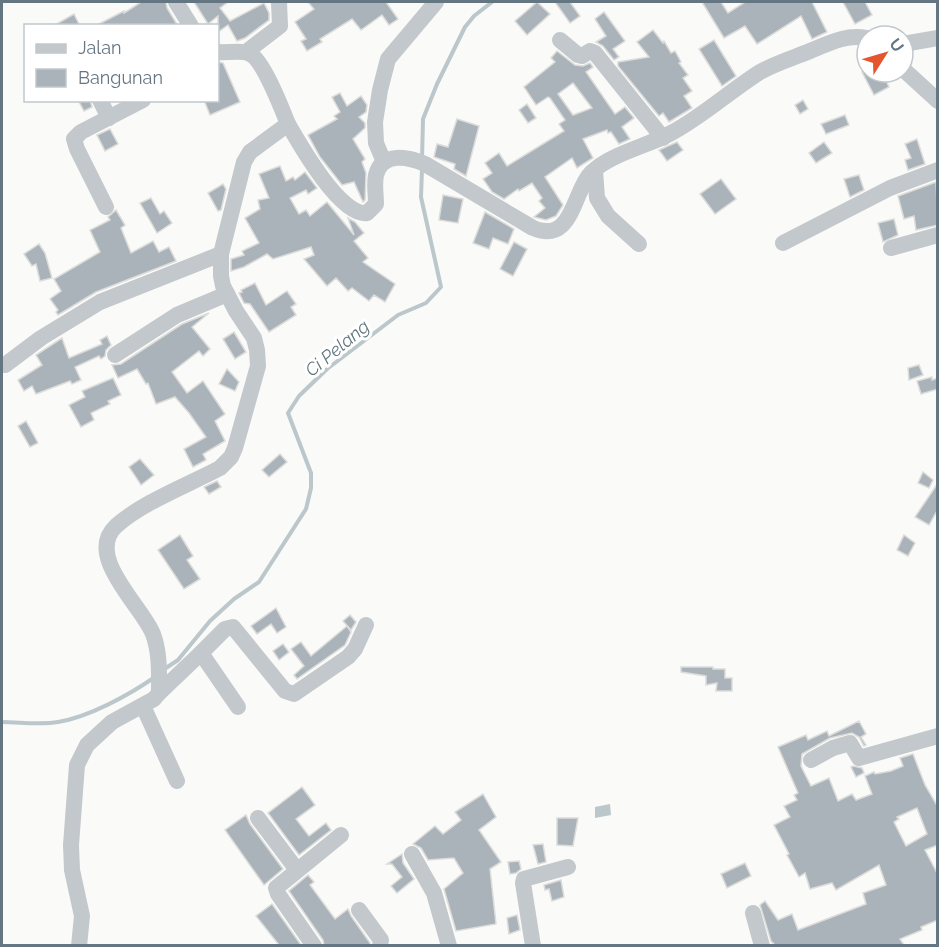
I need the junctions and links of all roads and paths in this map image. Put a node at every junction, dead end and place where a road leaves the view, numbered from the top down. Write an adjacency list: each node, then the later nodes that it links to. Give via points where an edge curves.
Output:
1 (177, 2): 4 (street)
2 (279, 2): 10 (street, via 280,25)
3 (436, 2): 18 (street, via 388,59 375,122 376,143)
4 (190, 24)
5 (855, 36): 17 (street, via 773,65)
6 (938, 38): 8 (street)
7 (560, 40): 17 (street, via 578,55 595,53)
8 (915, 42)
9 (219, 52): 10 (street)
10 (246, 52): 16 (street, via 258,62)
11 (915, 80): 12 (street)
12 (938, 101)
13 (101, 102): 15 (street)
14 (139, 102): 15 (street)
15 (109, 118): 21 (street, via 74,139)
16 (288, 124): 18 (street, via 326,183 354,212 367,213 376,204 376,176); 26 (street, via 250,152 244,162)
17 (663, 138): 19 (street)
18 (384, 162): 19 (street, via 401,157 420,161 541,231 550,232 566,222 586,179)
19 (595, 170): 24 (street, via 597,198 608,216)
20 (938, 170): 23 (street, via 890,188)
21 (106, 207)
22 (938, 235): 25 (street)
23 (783, 243)
24 (639, 244)
25 (891, 248)
26 (221, 254): 27 (street, via 221,276); 29 (street, via 100,302 40,338)
27 (227, 294): 28 (street, via 177,315); 32 (street, via 254,338 258,366 231,457 220,468 123,521 108,537 106,547 121,585 152,631)
28 (115, 355)
29 (5, 365)
30 (366, 626): 31 (street, via 348,657 294,694 285,692 233,627 225,629)
31 (201, 653): 32 (street); 34 (street)
32 (159, 680): 33 (street)
33 (143, 706): 37 (street); 45 (street, via 112,722 87,745 77,765 71,844 82,915)
34 (238, 707)
35 (938, 736): 36 (street, via 859,758 850,743)
36 (811, 760)
37 (177, 781)
38 (258, 818): 42 (street)
39 (341, 835): 42 (street)
40 (412, 854): 48 (street, via 434,893)
41 (568, 867): 49 (street, via 524,879)
42 (297, 870): 46 (street, via 276,891)
43 (359, 910): 47 (street, via 381,940)
44 (753, 913): 50 (street)
45 (79, 945)
46 (314, 945)
47 (380, 945)
48 (449, 945)
49 (533, 945)
50 (762, 945)

